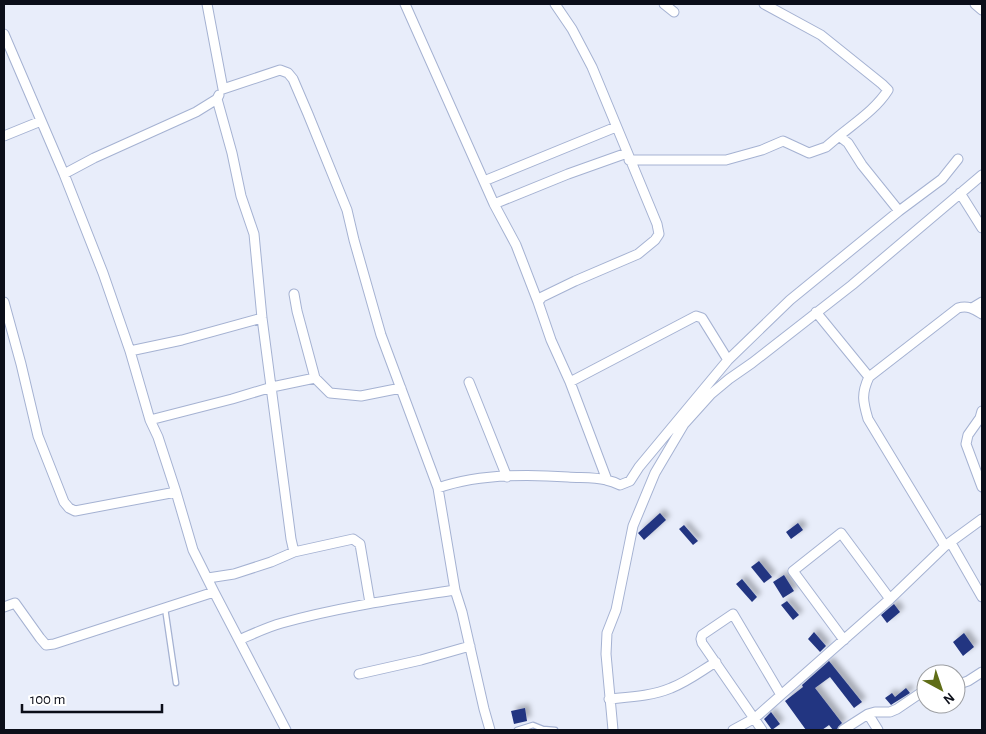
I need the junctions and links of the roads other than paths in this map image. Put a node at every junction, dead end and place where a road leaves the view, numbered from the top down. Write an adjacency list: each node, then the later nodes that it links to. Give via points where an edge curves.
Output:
1 (207, 4): 10 (street)
2 (405, 4): 20 (street)
3 (555, 4): 13 (street, via 592,67)
4 (664, 4): 8 (street)
5 (764, 4): 15 (street, via 821,35 888,90 877,104)
6 (974, 4): 7 (street)
7 (982, 10)
8 (674, 12)
9 (4, 34): 12 (street)
10 (223, 89): 11 (street); 40 (street, via 280,70 293,79 346,210 381,336)
11 (217, 99): 18 (street); 32 (street, via 254,234)
12 (42, 121): 14 (street); 18 (street)
13 (616, 127): 16 (street); 20 (street)
14 (4, 136)
15 (839, 136): 16 (street, via 826,147 809,153 784,141 726,160); 23 (street, via 848,143)
16 (628, 157): 22 (street, via 568,174); 27 (street, via 659,234 638,254 575,280)
17 (958, 159): 23 (street, via 942,178)
18 (64, 174): 33 (street)
19 (982, 174): 21 (street)
20 (484, 181): 22 (street)
21 (960, 193): 24 (street); 30 (street)
22 (494, 204): 27 (street, via 516,244)
23 (899, 211): 34 (street, via 790,300)
24 (982, 228)
25 (294, 294): 36 (street)
26 (4, 302): 47 (street, via 38,436 69,508 75,511)
27 (538, 302): 38 (street)
28 (982, 302): 29 (street)
29 (972, 308): 31 (street); 35 (street, via 958,308)
30 (816, 312): 35 (street); 69 (street, via 711,394 684,424 655,473 633,526 616,610 607,633)
31 (982, 314)
32 (262, 318): 33 (street); 39 (street)
33 (130, 352): 42 (street)
34 (728, 360): 38 (street, via 702,318 696,316); 44 (street, via 630,481 620,485)
35 (869, 377): 49 (street, via 863,402 868,419)
36 (315, 378): 39 (street); 40 (street, via 330,393 361,396)
37 (469, 382): 43 (street)
38 (570, 382): 44 (street)
39 (272, 387): 42 (street); 50 (street)
40 (400, 388): 46 (street)
41 (982, 411): 45 (street, via 966,444)
42 (150, 420): 47 (street)
43 (507, 477): 44 (street, via 538,475); 46 (street, via 476,479)
44 (607, 480)
45 (982, 487)
46 (438, 488): 52 (street)
47 (176, 492): 51 (street, via 193,550)
48 (982, 519): 49 (street)
49 (948, 545): 54 (street); 55 (street)
50 (294, 552): 51 (street, via 234,574); 56 (street, via 353,539 360,544)
51 (208, 578): 53 (street)
52 (455, 590): 56 (street); 61 (street)
53 (214, 592): 58 (street); 59 (street)
54 (982, 597)
55 (890, 599): 60 (street); 60 (street, via 841,533 793,571)
56 (370, 603): 59 (street, via 280,623)
57 (4, 606): 58 (street, via 15,603 46,645)
58 (165, 608): 65 (lane)
59 (239, 640): 72 (street)
60 (844, 640): 67 (street)
61 (470, 646): 64 (street); 73 (street)
62 (716, 662): 67 (street, via 701,639 702,635 733,614); 69 (street, via 670,689); 71 (street)
63 (982, 672): 66 (street)
64 (359, 674)
65 (176, 682)
66 (966, 682)
67 (781, 695): 71 (street)
68 (916, 696): 70 (street, via 890,712)
69 (610, 699): 76 (street)
70 (868, 714): 79 (street); 80 (street)
71 (755, 718): 77 (street); 78 (street)
72 (286, 730)
73 (490, 730)
74 (517, 730): 75 (lane, via 533,725)
75 (555, 730)
76 (612, 730)
77 (733, 730)
78 (762, 730)
79 (843, 730)
80 (878, 730)

